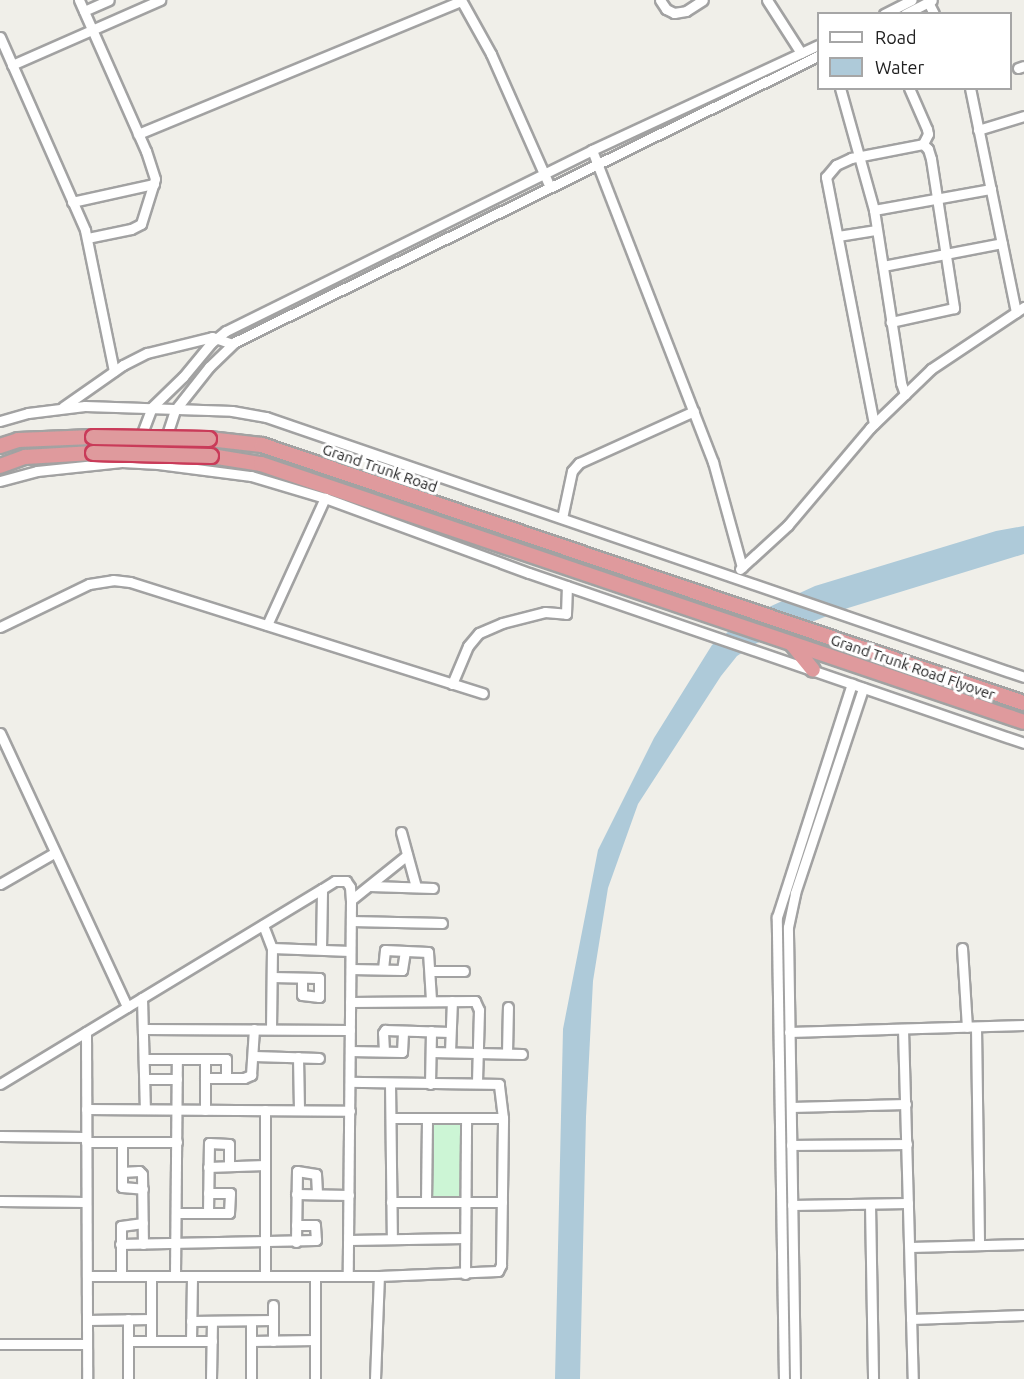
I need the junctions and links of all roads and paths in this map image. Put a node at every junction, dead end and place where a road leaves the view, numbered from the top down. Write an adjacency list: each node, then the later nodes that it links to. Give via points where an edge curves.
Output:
1 (80, 0): 10 (street)
2 (109, 0): 10 (street)
3 (160, 0): 13 (street)
4 (461, 0): 24 (street); 29 (street, via 491,54)
5 (660, 0): 6 (street, via 674,13 686,11)
6 (703, 0)
7 (767, 0): 16 (street)
8 (912, 0): 11 (street)
9 (930, 1): 12 (street)
10 (84, 11): 13 (street)
11 (888, 12)
12 (909, 12)
13 (92, 30): 18 (street); 24 (street)
14 (0, 37): 18 (street)
15 (817, 46): 16 (street)
16 (801, 53): 26 (street)
17 (817, 57): 28 (street)
18 (12, 65): 34 (street)
19 (841, 90): 27 (street)
20 (910, 90): 25 (street, via 927,129)
21 (970, 90): 23 (street)
22 (1024, 116): 23 (street)
23 (978, 130): 32 (street)
24 (138, 134): 30 (street, via 152,164)
25 (923, 144): 27 (street); 33 (street, via 931,159)
26 (592, 150): 28 (street); 29 (street)
27 (861, 157): 35 (street); 37 (street, via 836,165 826,177)
28 (597, 165): 31 (street); 53 (street)
29 (544, 174): 31 (street); 41 (street)
30 (154, 184): 34 (street); 38 (street, via 141,225)
31 (550, 188): 43 (street)
32 (991, 189): 33 (street); 39 (street)
33 (936, 199): 35 (street); 40 (street)
34 (72, 202): 38 (street)
35 (874, 210): 36 (street)
36 (877, 230): 37 (street); 42 (street)
37 (838, 236): 55 (street)
38 (87, 238): 48 (street)
39 (1002, 243): 40 (street); 44 (street)
40 (946, 253): 42 (street); 45 (street, via 954,308)
41 (358, 264): 43 (street); 46 (street, via 248,318)
42 (883, 266): 45 (street)
43 (363, 278): 47 (street)
44 (1020, 309): 49 (street, via 932,369)
45 (891, 322): 49 (street)
46 (217, 338): 47 (street); 48 (street, via 147,353); 50 (street)
47 (232, 344): 52 (street)
48 (114, 371): 51 (street)
49 (905, 394): 55 (street)
50 (152, 407): 51 (street); 52 (street); 57 (street)
51 (61, 409): 54 (street)
52 (175, 410): 58 (street); 62 (street, via 232,411 266,417)
53 (694, 411): 62 (street, via 579,463 572,471); 63 (street, via 713,462)
54 (0, 421)
55 (874, 424): 63 (street, via 789,525)
56 (0, 446): 75 (highway, Grand Trunk Road, bridge, via 18,440 93,437 209,439 262,445)
57 (131, 462): 58 (street); 60 (street, via 37,471)
58 (158, 464): 61 (street, via 251,476)
59 (0, 466): 68 (highway, Grand Trunk Road Flyover, bridge, via 25,457 93,453 211,456 261,464)
60 (0, 482)
61 (325, 498): 65 (street); 66 (street)
62 (562, 518): 64 (street)
63 (742, 567): 64 (street)
64 (732, 577): 70 (street)
65 (567, 586): 69 (street); 71 (street, via 566,614 545,612 479,633 468,646)
66 (267, 625): 67 (street, via 147,586 113,580 79,588); 71 (street)
67 (0, 627)
68 (792, 644): 69 (highway); 76 (highway, Grand Trunk Road Flyover)
69 (813, 670): 72 (street)
70 (1024, 677)
71 (452, 684): 74 (street)
72 (852, 684): 73 (street); 229 (street, via 777,917)
73 (863, 688): 78 (street); 119 (street, via 795,892 788,927)
74 (483, 693)
75 (1023, 702)
76 (1024, 722)
77 (0, 733): 80 (street)
78 (1024, 743)
79 (401, 832): 81 (street)
80 (54, 853): 82 (street); 106 (street)
81 (407, 855): 83 (street); 84 (street)
82 (0, 884)
83 (370, 886): 84 (street); 87 (street)
84 (416, 887): 85 (street)
85 (433, 888)
86 (322, 889): 87 (street, via 338,880 346,881); 90 (street); 93 (street)
87 (351, 900): 88 (street)
88 (351, 921): 89 (street); 94 (street)
89 (442, 923)
90 (263, 925): 91 (street); 102 (street)
91 (272, 948): 93 (street); 100 (street)
92 (962, 948): 109 (street)
93 (321, 949): 94 (street)
94 (350, 951): 96 (street)
95 (405, 951): 97 (street, via 403,970); 97 (street, via 385,950); 98 (street, via 429,953)
96 (351, 969): 97 (street); 105 (street)
97 (383, 969)
98 (431, 971): 99 (street); 103 (street)
99 (464, 971)
100 (272, 977): 101 (street); 112 (street)
101 (302, 978)
102 (142, 998): 106 (street); 110 (street)
103 (431, 1000): 104 (street); 105 (street)
104 (452, 1001): 118 (street); 124 (street, via 472,1000 478,1004)
105 (350, 1002): 114 (street)
106 (127, 1007): 117 (street)
107 (508, 1007): 125 (street)
108 (1024, 1025): 109 (street)
109 (971, 1027): 113 (street); 192 (street)
110 (143, 1029): 111 (street); 130 (street)
111 (254, 1029): 112 (street); 127 (street)
112 (271, 1029): 114 (street)
113 (903, 1029): 119 (street); 142 (street)
114 (350, 1030): 120 (street)
115 (404, 1031): 116 (street); 121 (street, via 403,1051); 121 (street, via 384,1031)
116 (431, 1031): 118 (street); 122 (street)
117 (86, 1032): 141 (street); 144 (street)
118 (450, 1032): 123 (street)
119 (789, 1032): 143 (street)
120 (350, 1051): 121 (street); 137 (street)
121 (384, 1052)
122 (431, 1052): 123 (street); 139 (street)
123 (450, 1052): 124 (street)
124 (478, 1053): 125 (street); 140 (street)
125 (507, 1053): 126 (street)
126 (522, 1054)
127 (254, 1056): 128 (street); 134 (street, via 251,1075)
128 (298, 1057): 129 (street); 149 (street)
129 (319, 1058)
130 (144, 1059): 131 (street); 135 (street)
131 (177, 1059): 132 (street); 136 (street)
132 (206, 1059): 133 (street); 134 (street, via 226,1059)
133 (206, 1078): 134 (street); 147 (street)
134 (226, 1078)
135 (145, 1079): 136 (street); 145 (street)
136 (177, 1079): 146 (street)
137 (350, 1082): 138 (street); 150 (street)
138 (390, 1083): 139 (street); 151 (street)
139 (430, 1083): 140 (street)
140 (477, 1083): 154 (street, via 499,1084)
141 (0, 1084)
142 (906, 1104): 143 (street); 159 (street)
143 (791, 1107): 160 (street)
144 (86, 1109): 145 (street); 156 (street)
145 (145, 1109): 146 (street)
146 (177, 1110): 147 (street); 158 (street)
147 (205, 1110): 148 (street)
148 (266, 1110): 149 (street); 161 (street)
149 (299, 1110): 150 (street)
150 (350, 1111): 169 (street)
151 (391, 1118): 152 (street); 172 (street)
152 (428, 1118): 153 (street); 173 (street)
153 (466, 1118): 154 (street); 174 (street)
154 (503, 1118): 175 (street)
155 (0, 1136): 156 (street)
156 (86, 1140): 157 (street); 171 (street)
157 (122, 1142): 158 (street); 164 (street)
158 (177, 1142): 179 (street)
159 (907, 1144): 160 (street); 176 (street)
160 (791, 1145): 178 (street)
161 (266, 1165): 162 (street); 186 (street)
162 (229, 1166): 163 (street); 163 (street, via 229,1143 210,1142)
163 (208, 1167): 166 (street)
164 (122, 1172): 165 (street, via 123,1188); 165 (street, via 141,1172)
165 (143, 1189): 181 (street)
166 (208, 1193): 180 (street); 180 (street, via 230,1193 230,1210)
167 (296, 1194): 168 (street); 168 (street, via 295,1175 299,1170 317,1175); 182 (street)
168 (317, 1194): 169 (street)
169 (349, 1195): 185 (street)
170 (0, 1201): 171 (street)
171 (86, 1202): 195 (street)
172 (392, 1202): 173 (street); 184 (street)
173 (426, 1202): 174 (street)
174 (465, 1202): 175 (street); 183 (street)
175 (502, 1202): 194 (street, via 501,1268 492,1273)
176 (908, 1203): 177 (street); 193 (street)
177 (870, 1204): 178 (street); 231 (street)
178 (792, 1205): 230 (street)
179 (176, 1213): 180 (street); 190 (street)
180 (208, 1213)
181 (143, 1223): 188 (street, via 122,1224); 189 (street)
182 (296, 1225): 187 (street); 187 (street, via 315,1224 316,1238)
183 (465, 1238): 184 (street); 194 (street)
184 (392, 1239): 185 (street)
185 (349, 1240): 202 (street)
186 (266, 1242): 187 (street); 190 (street); 200 (street)
187 (296, 1242)
188 (120, 1244): 189 (street); 196 (street)
189 (143, 1244): 190 (street)
190 (176, 1244): 198 (street)
191 (1024, 1244): 192 (street)
192 (979, 1245): 193 (street)
193 (910, 1247): 208 (street)
194 (465, 1274): 203 (street)
195 (87, 1276): 196 (street); 209 (street)
196 (121, 1276): 197 (street)
197 (151, 1276): 198 (street); 207 (street)
198 (175, 1276): 199 (street)
199 (192, 1276): 200 (street); 211 (street)
200 (265, 1276): 201 (street)
201 (315, 1276): 202 (street); 214 (street)
202 (348, 1276): 203 (street)
203 (379, 1276): 228 (street)
204 (273, 1305): 210 (street)
205 (1024, 1315): 208 (street)
206 (128, 1319): 207 (street); 209 (street); 215 (street)
207 (151, 1319): 216 (street)
208 (911, 1319): 232 (street)
209 (87, 1320): 222 (street)
210 (273, 1320): 213 (street); 220 (street)
211 (191, 1321): 212 (street); 217 (street)
212 (212, 1321): 213 (street); 218 (street)
213 (251, 1321): 219 (street)
214 (315, 1340): 220 (street); 227 (street)
215 (128, 1341): 216 (street); 224 (street)
216 (151, 1341): 217 (street)
217 (190, 1341): 218 (street)
218 (212, 1341): 225 (street)
219 (251, 1341): 220 (street); 226 (street)
220 (273, 1341)
221 (0, 1344): 222 (street)
222 (87, 1344): 223 (street)
223 (87, 1379)
224 (128, 1379)
225 (211, 1379)
226 (251, 1379)
227 (315, 1379)
228 (375, 1379)
229 (784, 1379)
230 (795, 1379)
231 (873, 1379)
232 (913, 1379)

